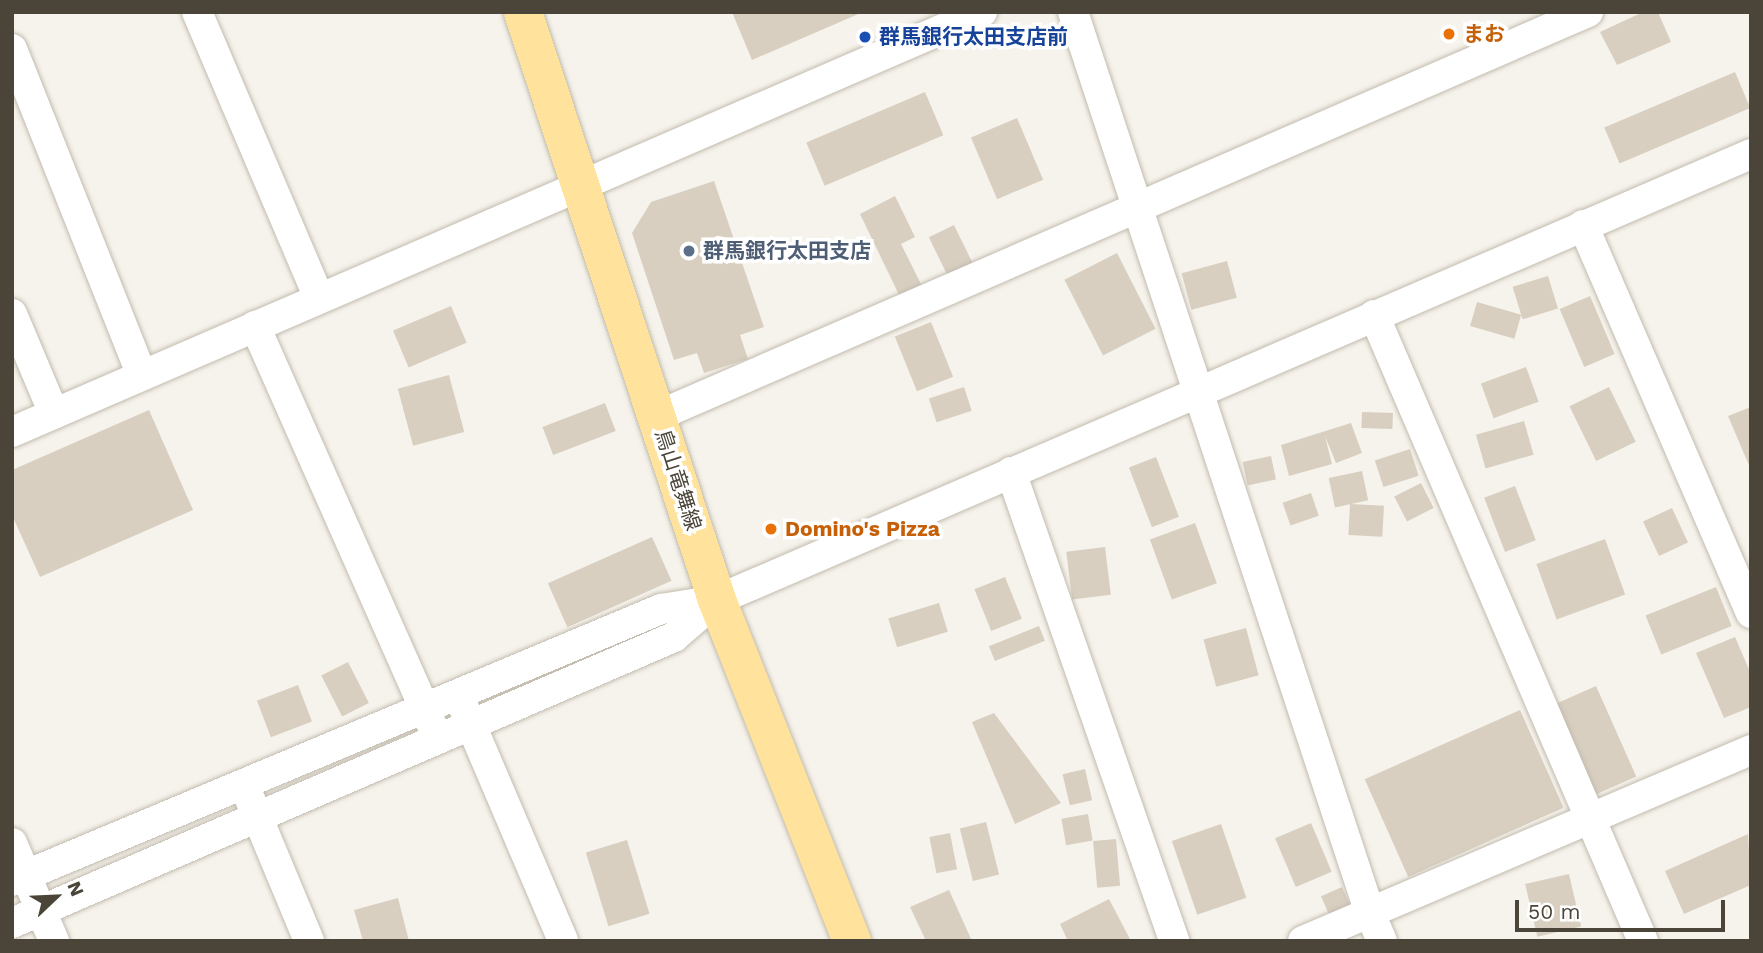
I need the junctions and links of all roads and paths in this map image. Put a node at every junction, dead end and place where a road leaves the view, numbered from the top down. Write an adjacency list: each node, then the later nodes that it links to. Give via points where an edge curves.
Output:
1 (197, 12): 11 (street)
2 (523, 12): 8 (main road, 鳥山竜舞線)
3 (982, 12): 8 (street)
4 (1073, 12): 9 (street)
5 (1588, 12): 9 (street)
6 (12, 48): 15 (street)
7 (1751, 154): 10 (street)
8 (581, 184): 11 (street); 18 (main road, 鳥山竜舞線)
9 (1136, 206): 16 (street); 18 (street)
10 (1584, 225): 13 (street); 22 (street)
11 (319, 298): 14 (street)
12 (12, 314): 17 (street)
13 (1374, 315): 16 (street); 30 (street)
14 (255, 326): 15 (street); 24 (street)
15 (142, 375): 17 (street)
16 (1198, 393): 20 (street); 34 (street)
17 (54, 414): 19 (street)
18 (657, 415): 21 (main road, 鳥山竜舞線)
19 (12, 432)
20 (1011, 472): 21 (street); 40 (street)
21 (717, 600): 23 (street, via 661,609); 25 (street, via 674,637); 39 (main road, 鳥山竜舞線)
22 (1751, 612)
23 (457, 694): 24 (street); 25 (street)
24 (424, 706): 26 (street); 28 (street)
25 (470, 723): 26 (street); 38 (street)
26 (437, 736): 29 (street)
27 (1751, 750): 30 (street)
28 (244, 786): 29 (street); 32 (street)
29 (257, 816): 33 (street); 37 (street)
30 (1591, 819): 34 (street); 43 (street)
31 (12, 843): 32 (street)
32 (19, 878): 33 (street)
33 (41, 910): 35 (street); 36 (street)
34 (1370, 913): 41 (street); 42 (street)
35 (12, 922)
36 (54, 941)
37 (309, 941)
38 (563, 941)
39 (852, 941)
40 (1174, 941)
41 (1303, 941)
42 (1382, 941)
43 (1643, 941)

